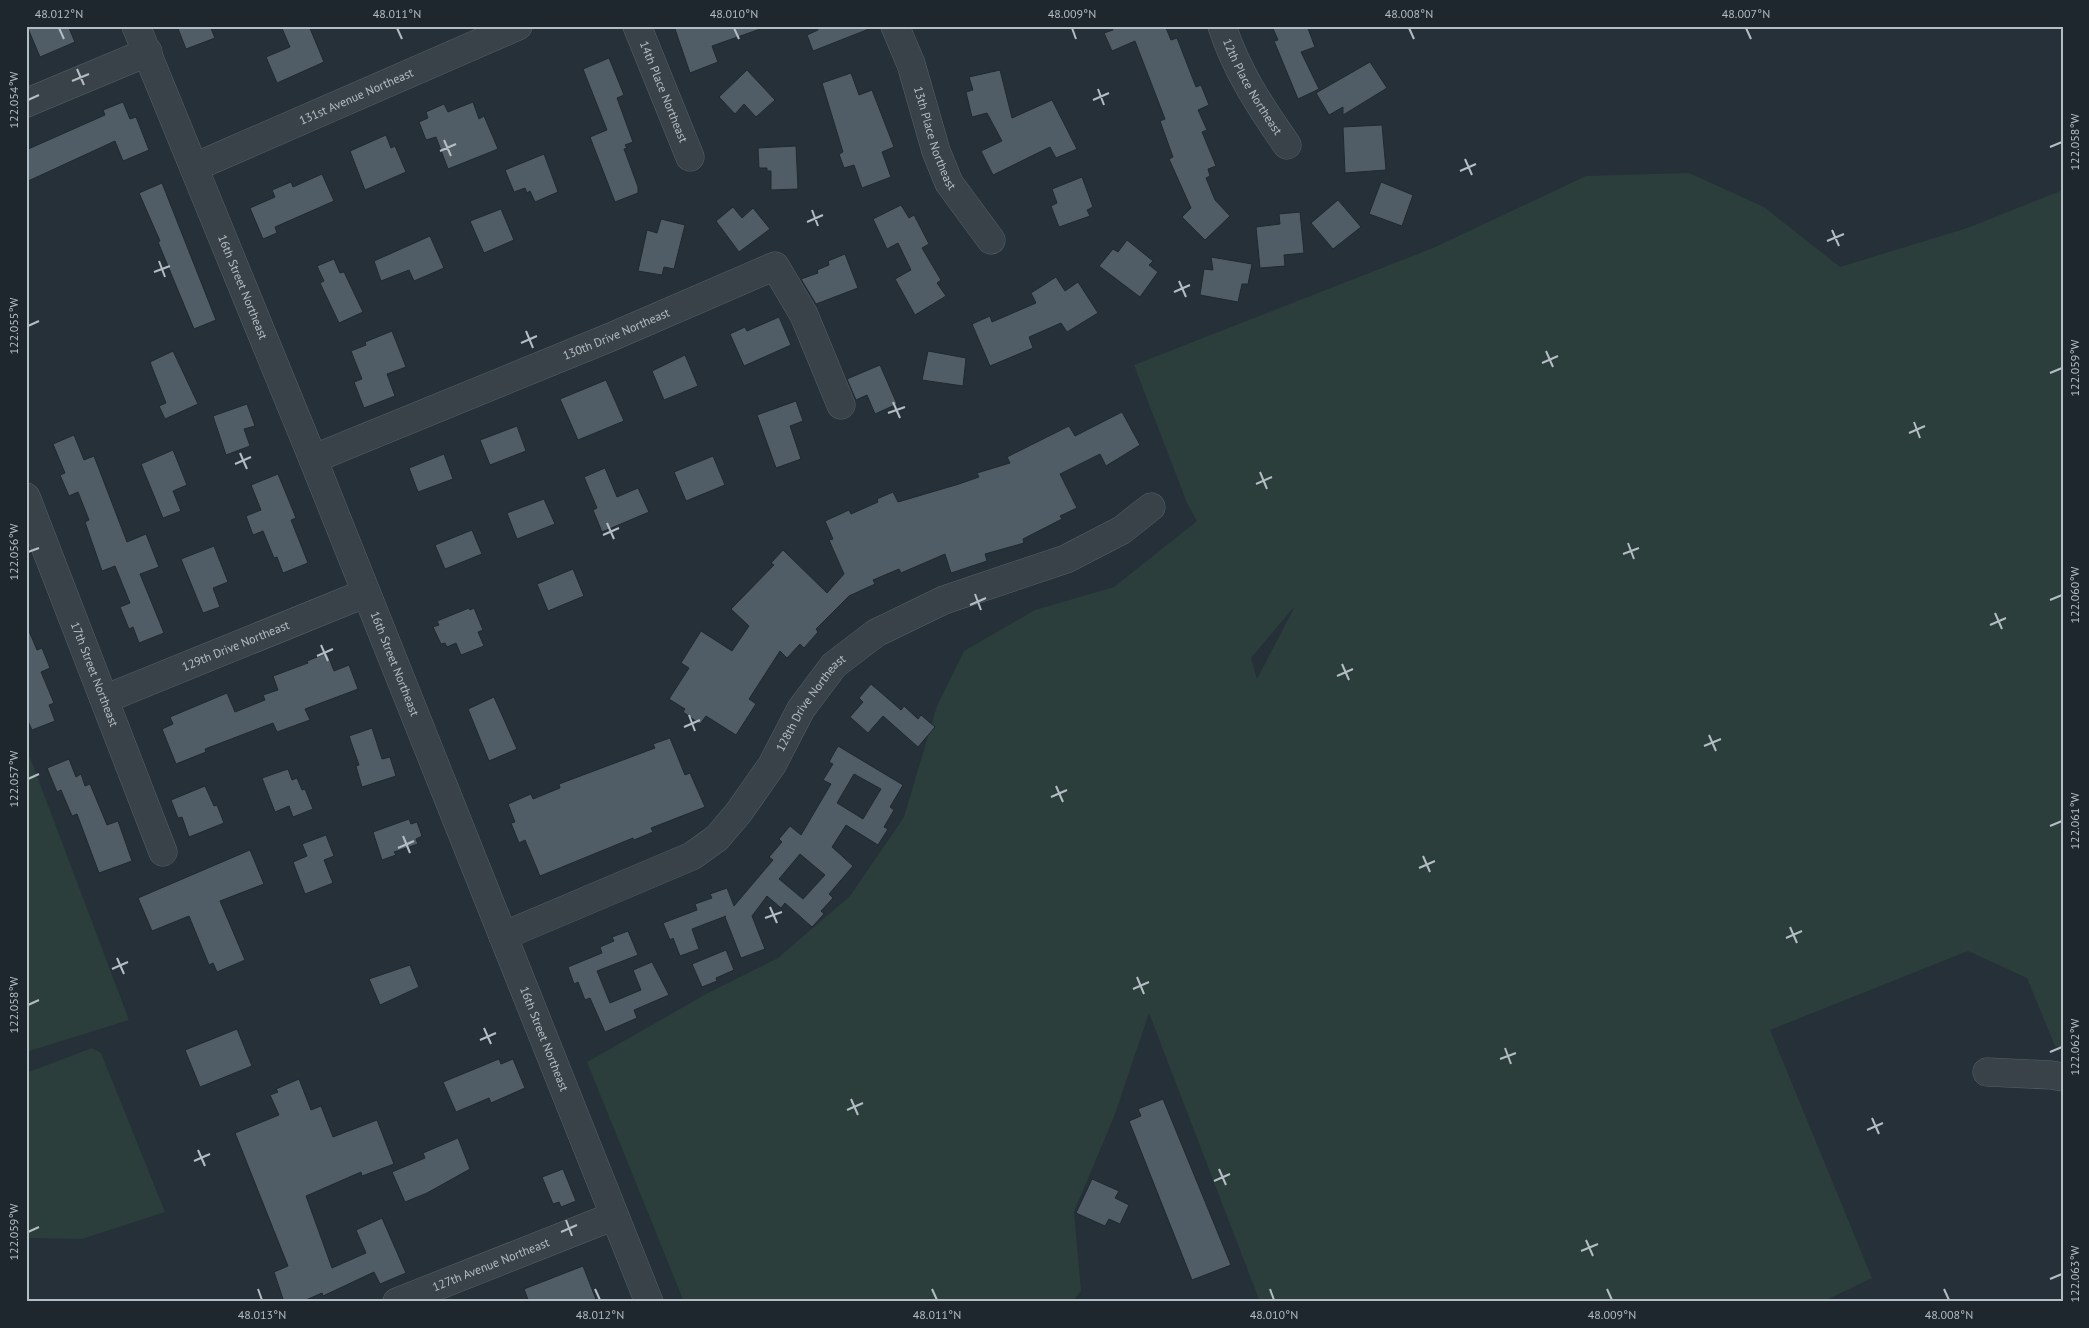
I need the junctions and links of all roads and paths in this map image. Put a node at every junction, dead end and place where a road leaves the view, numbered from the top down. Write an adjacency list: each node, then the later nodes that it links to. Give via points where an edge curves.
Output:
1 (136, 26): 6 (street, 16th Street Northeast)
2 (518, 26): 10 (street, 131st Avenue Northeast)
3 (637, 26): 9 (street, 14th Place Northeast)
4 (895, 26): 11 (street, 13th Place Northeast, via 949,183)
5 (1222, 26): 8 (street, 12th Place Northeast, via 1243,76)
6 (148, 52): 7 (street); 10 (street, 16th Street Northeast)
7 (26, 103)
8 (1287, 145)
9 (690, 157)
10 (195, 167): 13 (street, 16th Street Northeast)
11 (991, 240)
12 (841, 405): 13 (street, 130th Drive Northeast, via 804,315 775,266)
13 (313, 459): 16 (street, 16th Street Northeast)
14 (26, 497): 17 (street, 17th Street Northeast)
15 (1151, 508): 19 (street, 128th Drive Northeast, via 1122,530 1066,559 944,600 876,633 834,666 801,709 772,765 717,838 692,856)
16 (366, 593): 17 (street, 129th Drive Northeast); 19 (street, 16th Street Northeast)
17 (104, 699): 18 (street, 17th Street Northeast)
18 (163, 852)
19 (503, 936): 22 (street, 16th Street Northeast)
20 (1987, 1072): 21 (street)
21 (2063, 1077)
22 (614, 1216): 23 (street, 127th Avenue Northeast); 24 (street, 16th Street Northeast)
23 (397, 1302)
24 (649, 1302)

